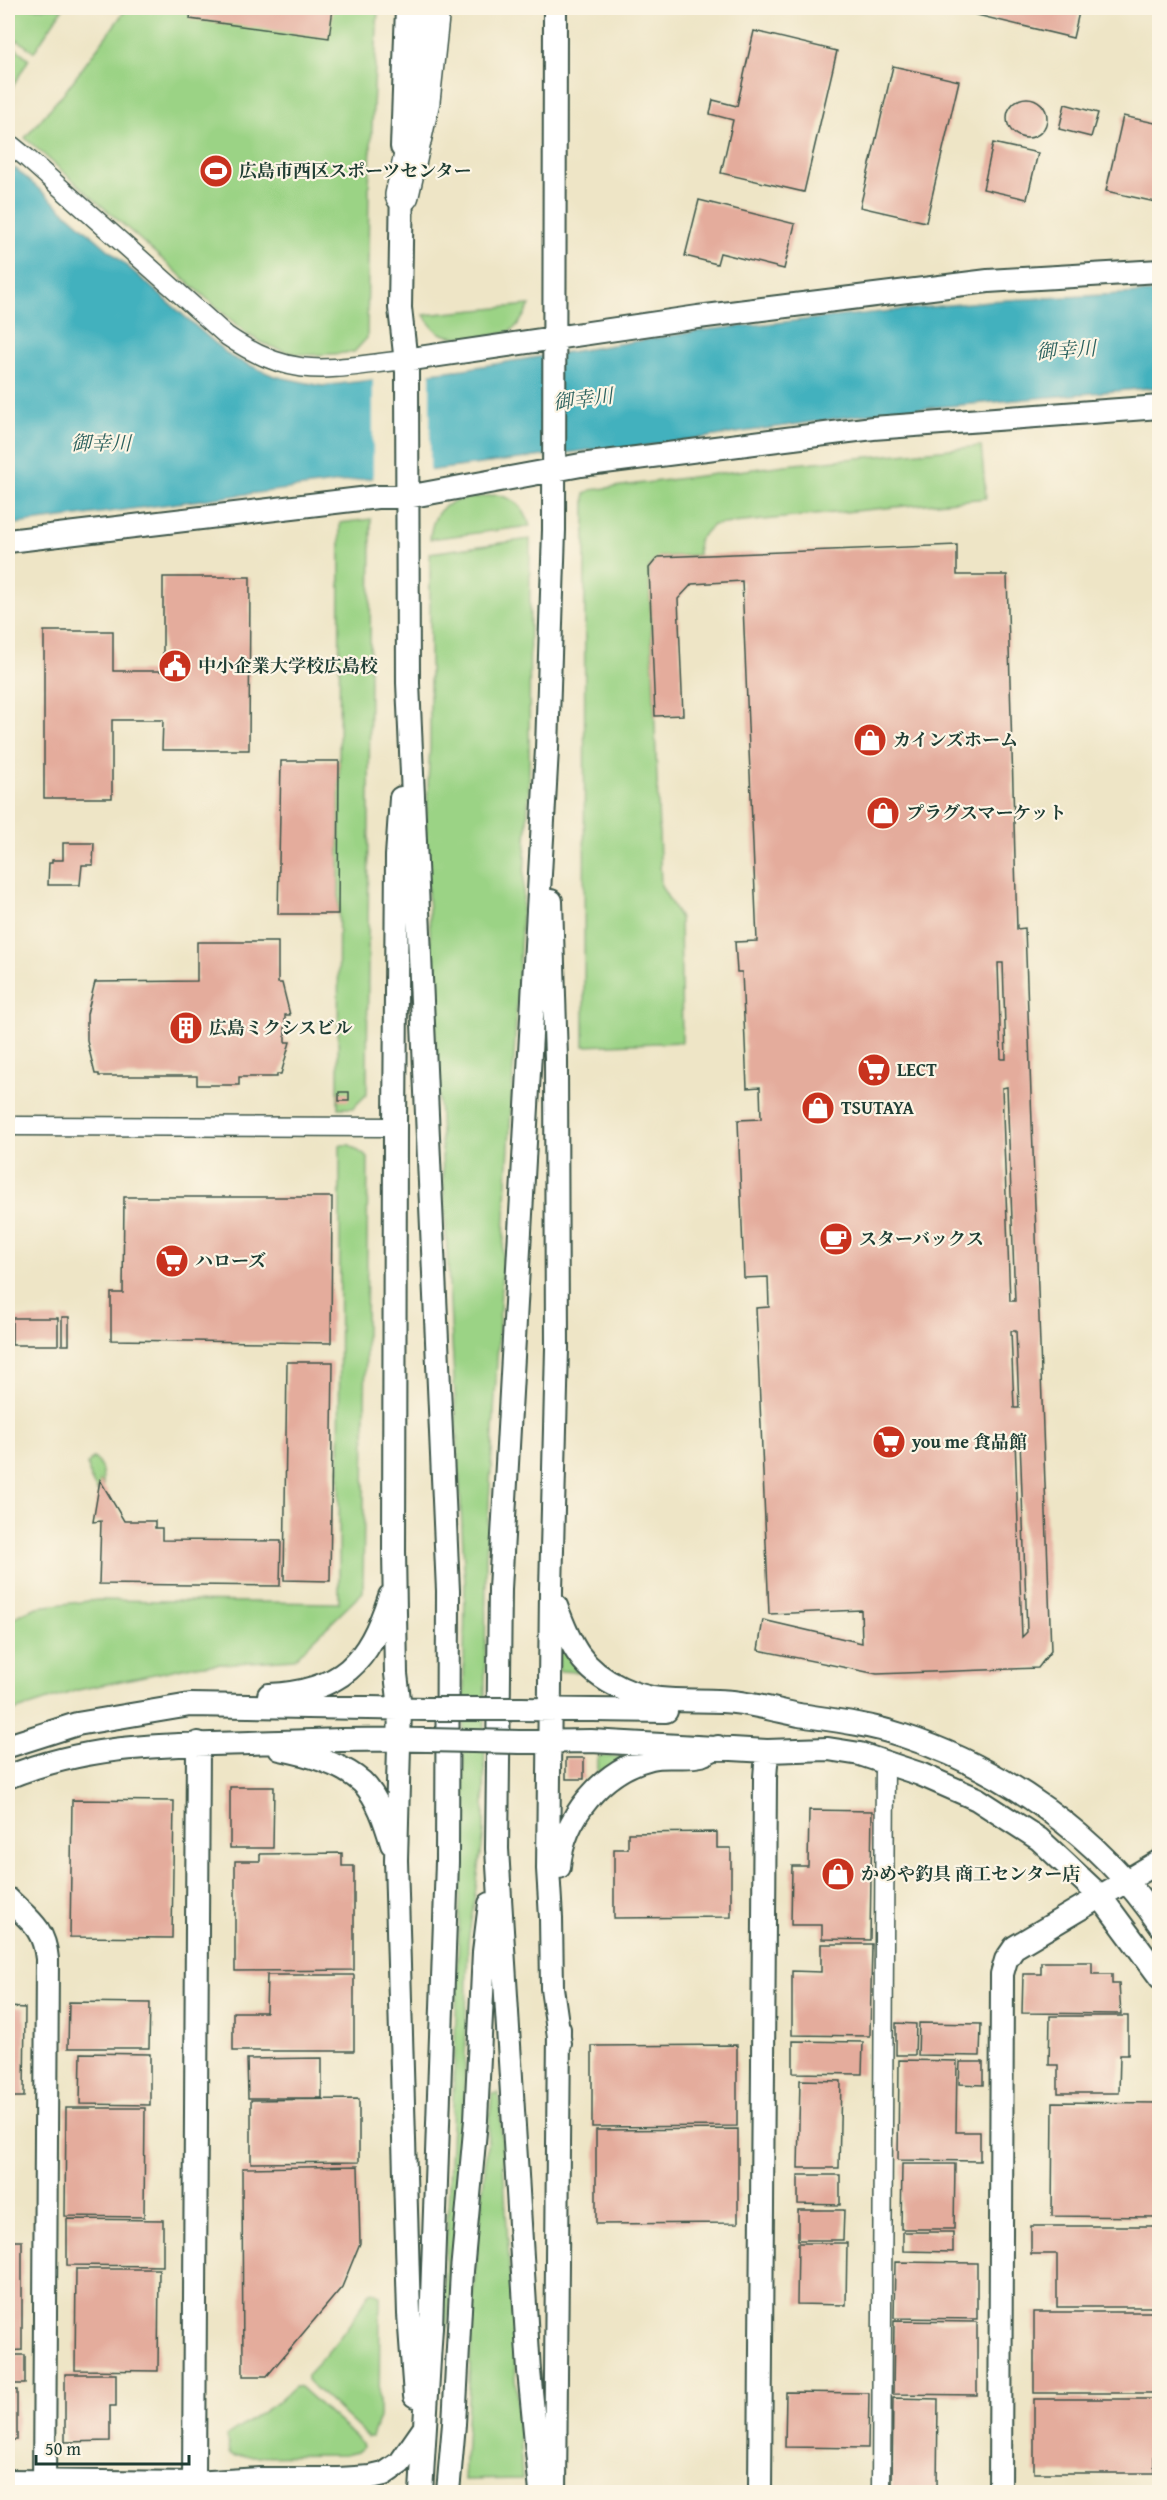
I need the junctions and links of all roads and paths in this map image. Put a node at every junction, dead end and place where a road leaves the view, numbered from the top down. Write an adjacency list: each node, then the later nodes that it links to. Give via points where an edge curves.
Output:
1 (555, 8): 6 (street)
2 (424, 14): 4 (highway, via 423,101)
3 (8, 146): 7 (street, via 27,158 227,336 249,351 286,366 310,369)
4 (402, 195): 7 (street, via 400,308)
5 (1160, 271): 6 (street, via 988,281)
6 (554, 344): 7 (street); 9 (street)
7 (406, 366): 10 (street)
8 (1160, 406): 9 (street, via 873,428)
9 (554, 463): 10 (street); 13 (street)
10 (408, 486): 11 (street, via 377,496); 12 (street)
11 (8, 541)
12 (408, 682): 15 (street, via 397,856); 40 (street, via 448,1591 446,1885)
13 (547, 749): 17 (street, via 556,1058 557,1348); 31 (street, via 500,1589)
14 (8, 1126): 15 (street)
15 (395, 1127): 16 (street)
16 (394, 1551): 18 (street, via 391,1593 381,1624 349,1671 324,1684 279,1695 227,1697); 19 (street)
17 (551, 1590): 20 (street); 21 (street, via 573,1648 592,1670 611,1683 658,1701 740,1703)
18 (190, 1705): 19 (street); 26 (street, via 77,1724)
19 (400, 1708): 20 (street, bridge); 22 (street)
20 (550, 1709): 21 (street); 23 (street)
21 (784, 1712): 34 (street, via 875,1728 959,1757 1051,1813)
22 (400, 1739): 23 (street, bridge); 25 (street); 32 (street)
23 (549, 1741): 27 (street); 39 (street, via 552,1988)
24 (198, 1743): 25 (street); 30 (street, via 92,1752); 42 (street)
25 (248, 1743): 32 (street, via 316,1758 362,1781 387,1826)
26 (8, 1746)
27 (718, 1747): 28 (street); 39 (street, via 701,1755 666,1755 631,1765 590,1797 570,1826 559,1872)
28 (767, 1751): 29 (street, via 835,1750); 49 (street)
29 (885, 1761): 35 (street, via 947,1785 1007,1817 1039,1839); 50 (street)
30 (8, 1777)
31 (497, 1849): 46 (street, via 484,1952 476,2120); 47 (street, via 529,2371)
32 (396, 1860): 40 (street, via 409,2314 417,2409)
33 (1160, 1861): 34 (street)
34 (1126, 1881): 35 (street); 37 (street)
35 (1100, 1896): 38 (street); 51 (street, via 1015,1947 1002,1974)
36 (8, 1899): 43 (street, via 46,1941)
37 (1160, 1926)
38 (1160, 1977)
39 (560, 2044): 48 (street)
40 (425, 2427): 42 (street, via 400,2463 378,2475); 45 (street)
41 (8, 2481): 43 (street)
42 (200, 2483): 43 (street); 44 (street)
43 (44, 2487)
44 (289, 2493)
45 (421, 2493)
46 (448, 2493)
47 (541, 2493)
48 (555, 2493)
49 (760, 2493)
50 (881, 2493)
51 (1000, 2493)

